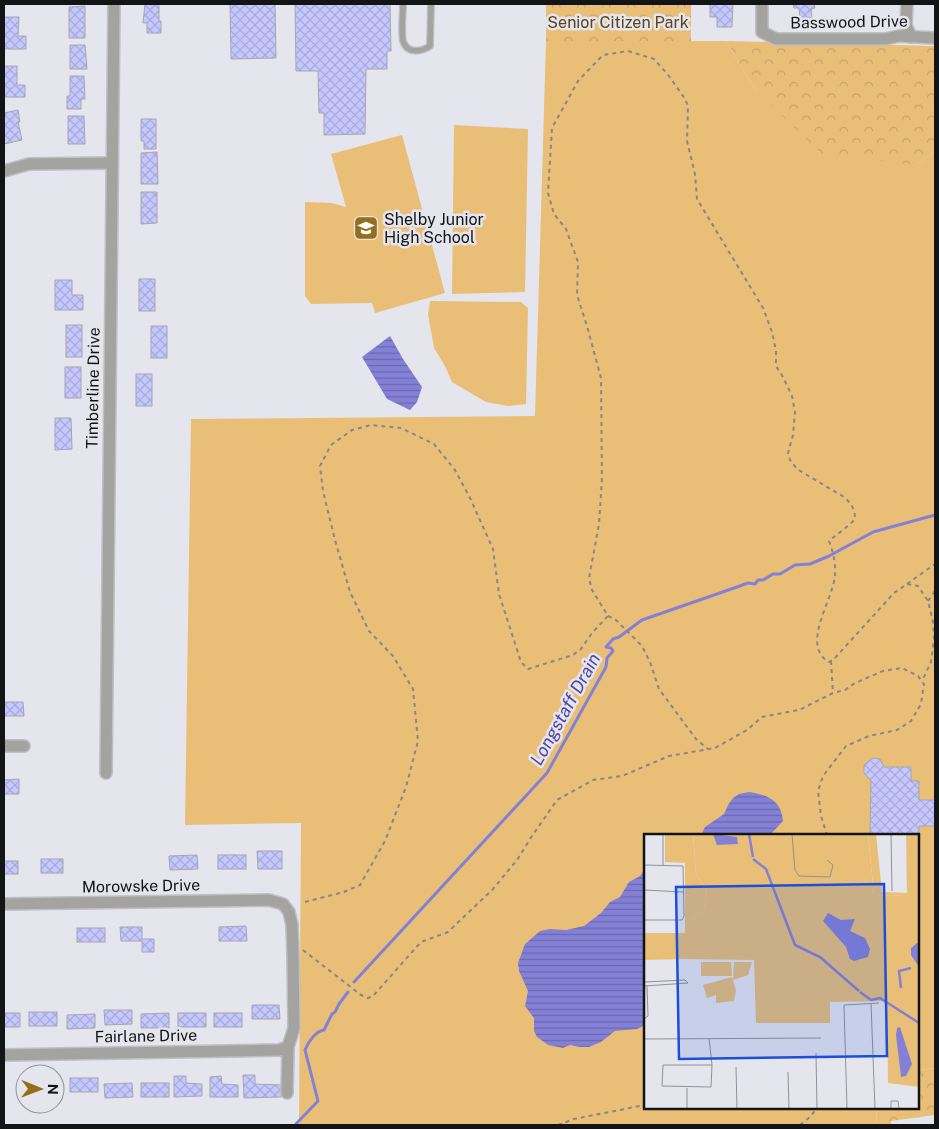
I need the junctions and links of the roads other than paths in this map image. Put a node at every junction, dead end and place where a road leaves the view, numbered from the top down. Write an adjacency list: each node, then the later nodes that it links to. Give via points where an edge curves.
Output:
1 (114, 4): 8 (street, Timberline Drive)
2 (403, 4): 3 (lane, via 404,42 416,52 430,46)
3 (431, 4)
4 (762, 4): 6 (street, Basswood Drive, via 761,29 776,39)
5 (907, 4): 6 (street, via 906,25)
6 (911, 37): 7 (street, Basswood Drive)
7 (935, 38)
8 (112, 163): 9 (street, via 29,164); 12 (street, Timberline Drive)
9 (4, 171)
10 (4, 746): 11 (street)
11 (24, 746)
12 (106, 772)
13 (4, 904): 14 (street, Morowske Drive, via 279,902 286,906 292,925 294,1028)
14 (288, 1047): 15 (street, Fairlane Drive, via 279,1050); 16 (street)
15 (4, 1055)
16 (287, 1093)

